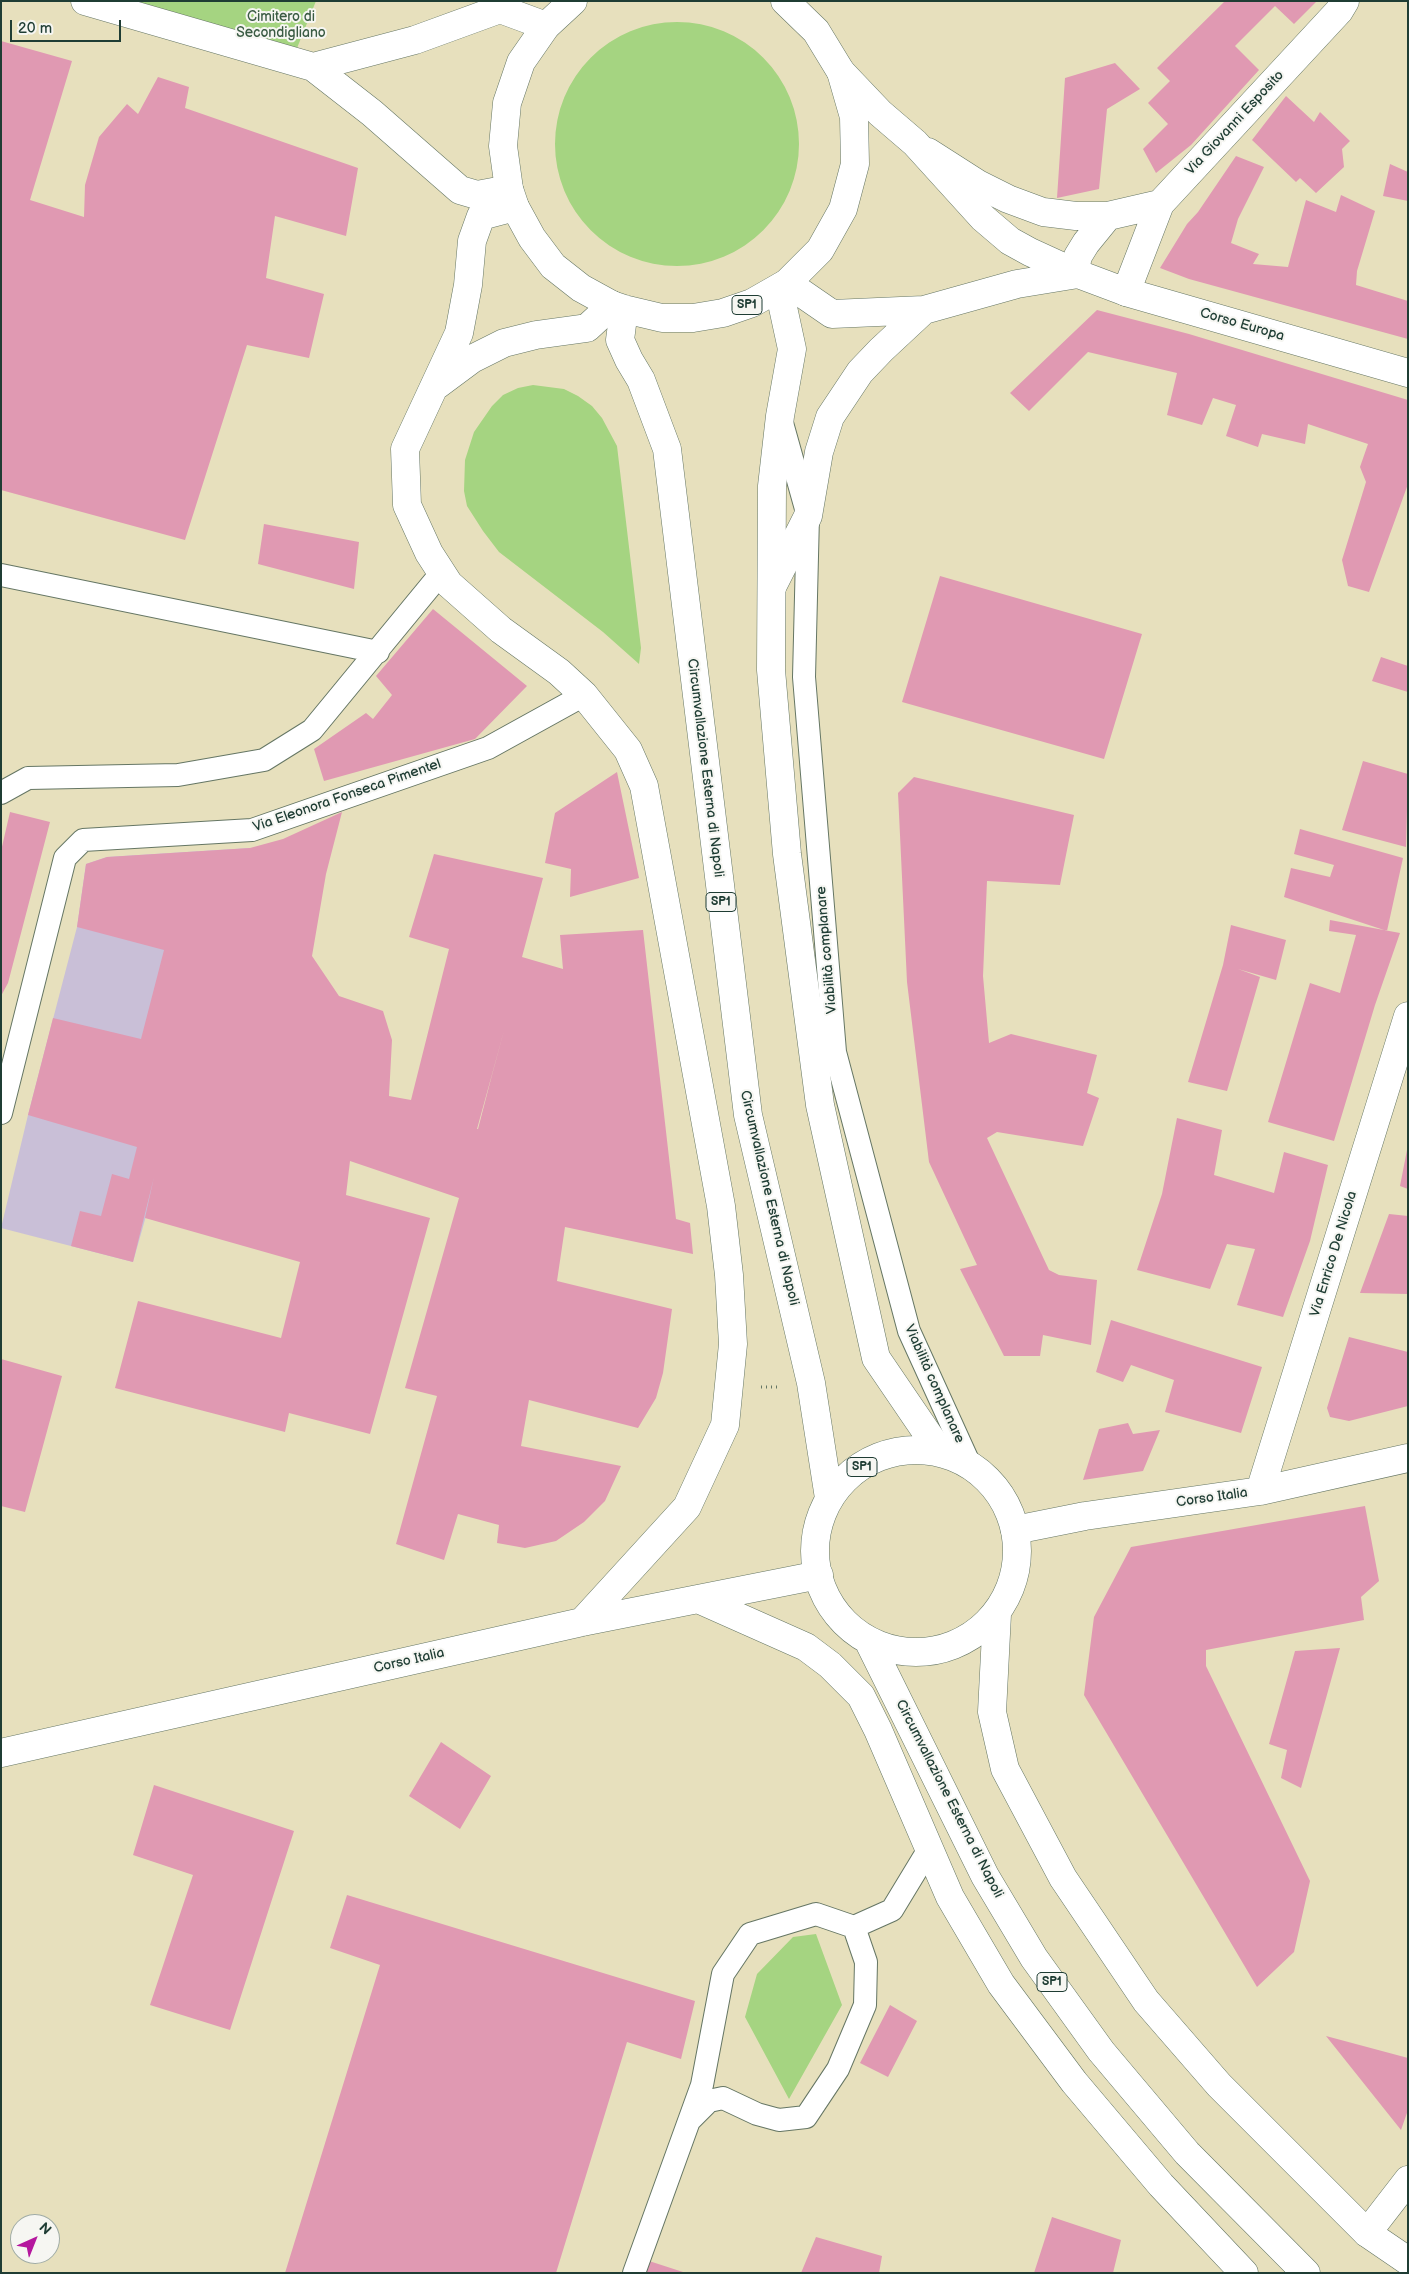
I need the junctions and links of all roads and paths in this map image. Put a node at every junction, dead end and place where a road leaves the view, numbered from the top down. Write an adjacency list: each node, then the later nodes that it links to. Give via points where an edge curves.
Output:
1 (85, 1): 5 (main road)
2 (786, 1): 6 (main road, SP1, via 816,31)
3 (1345, 1): 9 (main road, Via Giovanni Esposito)
4 (559, 11): 5 (main road, via 500,9 415,40); 8 (main road, SP1, via 521,62 507,103 503,146)
5 (313, 67): 8 (main road, via 372,113 460,190)
6 (841, 72): 7 (main road, via 880,113); 12 (main road, SP1, via 854,117 855,164 843,209 820,250)
7 (915, 143): 10 (main road, via 978,184 1008,199 1043,212); 11 (main road, Corso Europa, via 983,218 1010,241)
8 (512, 198): 14 (main road, SP1, via 532,238 553,266 581,288); 17 (main road, via 481,216 472,241 459,333)
9 (1160, 204): 10 (main road); 13 (main road)
10 (1108, 216): 11 (main road, via 1078,256)
11 (1078, 274): 13 (main road, Corso Europa); 15 (main road, via 1017,284)
12 (783, 286): 14 (main road, SP1, via 752,304 693,318 662,318); 15 (main road, via 832,314); 18 (main road, SP1, via 792,349)
13 (1126, 292): 16 (main road, Corso Europa)
14 (618, 307): 17 (main road, via 587,328 536,335 504,344 472,359); 32 (main road, Circumvallazione Esterna di Napoli / SP1, via 620,340 628,360 642,380 667,450 748,1115 811,1383)
15 (924, 310): 19 (main road, via 860,372 830,417 819,452)
16 (1408, 373)
17 (436, 386): 20 (main road, via 405,449 406,505)
18 (780, 416): 19 (lane, Viabilità complanare); 22 (main road, SP1, via 772,486)
19 (808, 516): 22 (main road); 30 (lane, Viabilità complanare, via 804,676 835,1052 909,1331)
20 (442, 572): 23 (lane); 24 (main road, via 449,584 501,630 559,672)
21 (1, 575): 23 (lane)
22 (772, 587): 28 (main road, SP1, via 772,670 787,854 820,1105 876,1358)
23 (378, 652): 25 (lane, via 312,730 264,760 178,775 28,778)
24 (584, 695): 27 (lane, Via Eleonora Fonseca Pimentel, via 488,748 252,830 83,840 65,858); 37 (main road, via 628,750 644,786 721,1206 733,1344 725,1425 687,1507)
25 (1, 793)
26 (1408, 1016): 31 (main road, Via Enrico De Nicola)
27 (1, 1113)
28 (940, 1452): 30 (main road, Circumvallazione Esterna di Napoli / SP1); 32 (main road, Circumvallazione Esterna di Napoli / SP1, via 908,1450 878,1457 850,1474)
29 (1408, 1458): 31 (main road, Corso Italia)
30 (970, 1465): 33 (main road, Circumvallazione Esterna di Napoli / SP1, via 994,1486 1011,1513)
31 (1260, 1491): 33 (main road, Corso Italia, via 1085,1516)
32 (830, 1498): 34 (main road, Circumvallazione Esterna di Napoli / SP1, via 817,1527 815,1559)
33 (1014, 1530): 36 (main road, Circumvallazione Esterna di Napoli / SP1, via 1018,1548 1014,1583)
34 (819, 1575): 35 (main road, Corso Italia); 38 (main road, Circumvallazione Esterna di Napoli / SP1, via 822,1590 841,1620)
35 (698, 1599): 37 (main road, Corso Italia); 40 (main road, via 806,1647 862,1696)
36 (997, 1614): 38 (main road, Circumvallazione Esterna di Napoli / SP1, via 971,1638 938,1651 903,1652); 44 (main road, Circumvallazione Esterna di Napoli / SP1, via 992,1712 1005,1769 1063,1878 1146,2001 1219,2086)
37 (582, 1622): 39 (main road, Corso Italia)
38 (870, 1642): 48 (main road, Circumvallazione Esterna di Napoli / SP1, via 985,1876 1034,1958 1101,2051 1187,2153)
39 (1, 1753)
40 (929, 1849): 41 (lane, via 892,1910); 47 (main road, via 950,1897 1012,1999 1074,2082 1161,2185)
41 (854, 1927): 42 (lane, via 816,1914 750,1934 723,1974 702,2085); 42 (lane, via 866,1962 865,2005 838,2069 806,2117 779,2120 723,2098 709,2102)
42 (689, 2121): 46 (lane)
43 (1408, 2180): 44 (main road)
44 (1367, 2234): 45 (main road); 49 (main road)
45 (1408, 2261)
46 (634, 2273)
47 (1244, 2273)
48 (1306, 2273)
49 (1406, 2273)

